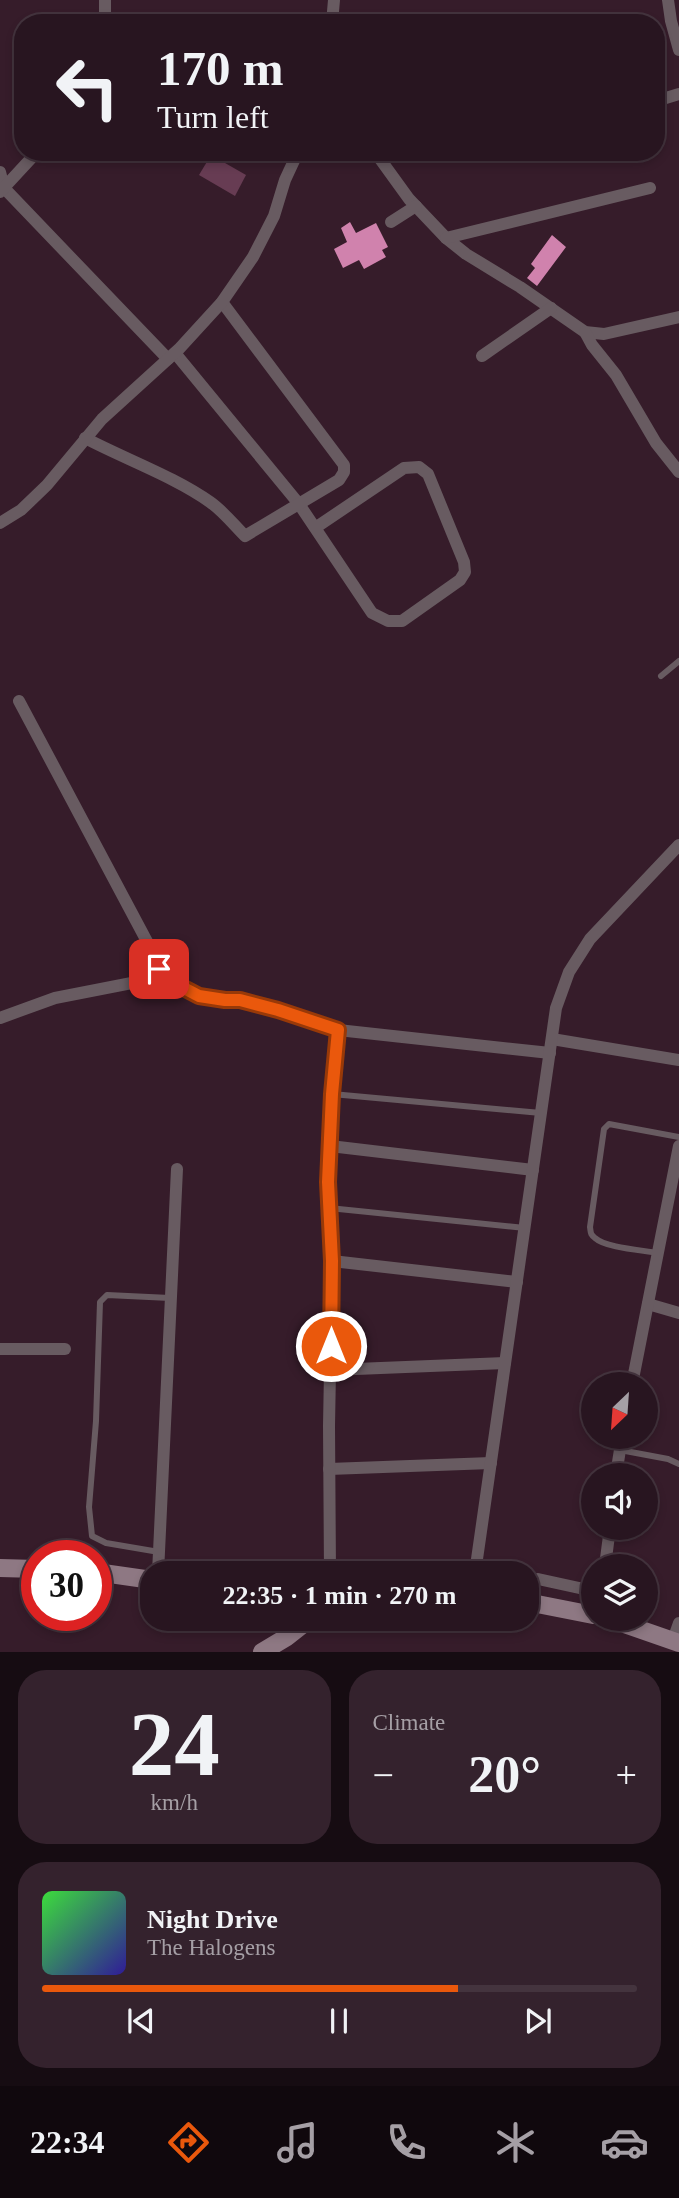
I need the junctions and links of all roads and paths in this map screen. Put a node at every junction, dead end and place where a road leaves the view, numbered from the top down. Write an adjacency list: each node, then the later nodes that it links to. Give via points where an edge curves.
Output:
1 (667, 0): 2 (street)
2 (679, 50)
3 (29, 161): 8 (street)
4 (294, 161): 12 (street, via 274,216)
5 (381, 161): 9 (street)
6 (0, 172): 8 (street)
7 (650, 188): 11 (street)
8 (2, 190): 16 (street)
9 (416, 206): 10 (street); 11 (street)
10 (391, 222)
11 (446, 238): 13 (street)
12 (222, 302): 16 (street); 20 (street, via 344,465 339,480)
13 (551, 308): 15 (street); 17 (street)
14 (679, 317): 15 (street, via 604,334)
15 (585, 332): 19 (street)
16 (172, 356): 18 (street); 20 (street)
17 (482, 356)
18 (85, 438): 20 (street, via 213,503 245,536); 21 (street, via 47,485)
19 (679, 472)
20 (299, 504): 22 (street)
21 (0, 523)
22 (315, 528): 22 (street, via 372,613 388,621 402,621 465,572 428,474 419,467 404,468)
23 (679, 661): 24 (lane)
24 (661, 676)
25 (19, 701): 27 (street, via 158,958)
26 (679, 845): 30 (street, via 582,950 561,990)
27 (157, 974): 28 (street, via 147,981 55,998); 29 (street, via 199,996 250,1002)
28 (0, 1018)
29 (338, 1030): 31 (street); 33 (street)
30 (552, 1039): 31 (street); 32 (street)
31 (550, 1053): 34 (street)
32 (679, 1059)
33 (332, 1094): 34 (lane); 36 (street)
34 (541, 1113): 39 (street)
35 (679, 1136): 42 (lane, via 609,1124 604,1129 591,1233 606,1243)
36 (330, 1146): 39 (street); 40 (street)
37 (679, 1146): 42 (street)
38 (177, 1169): 45 (street)
39 (533, 1170): 41 (street)
40 (329, 1208): 41 (lane); 43 (street)
41 (525, 1228): 44 (street)
42 (658, 1253): 46 (street)
43 (332, 1261): 44 (street); 51 (street)
44 (517, 1282): 50 (street)
45 (171, 1298): 57 (street); 57 (lane, via 107,1295 100,1303 89,1507 92,1535 106,1543)
46 (648, 1304): 47 (street); 52 (street)
47 (679, 1313)
48 (0, 1349): 49 (street)
49 (65, 1349)
50 (505, 1363): 51 (street); 54 (street)
51 (331, 1370): 56 (street)
52 (634, 1372)
53 (637, 1449): 55 (lane)
54 (491, 1463): 56 (street); 60 (street)
55 (679, 1464)
56 (329, 1469): 59 (street)
57 (159, 1552): 58 (street)
58 (159, 1561)
59 (330, 1561)
60 (477, 1561)
61 (0, 1568): 62 (street)
62 (21, 1569)
63 (112, 1574): 64 (street)
64 (140, 1578)
65 (539, 1579): 66 (street)
66 (581, 1588)
67 (539, 1604): 68 (street)
68 (581, 1613)
69 (658, 1630): 71 (street)
70 (293, 1631): 72 (street)
71 (677, 1635)
72 (262, 1652)

